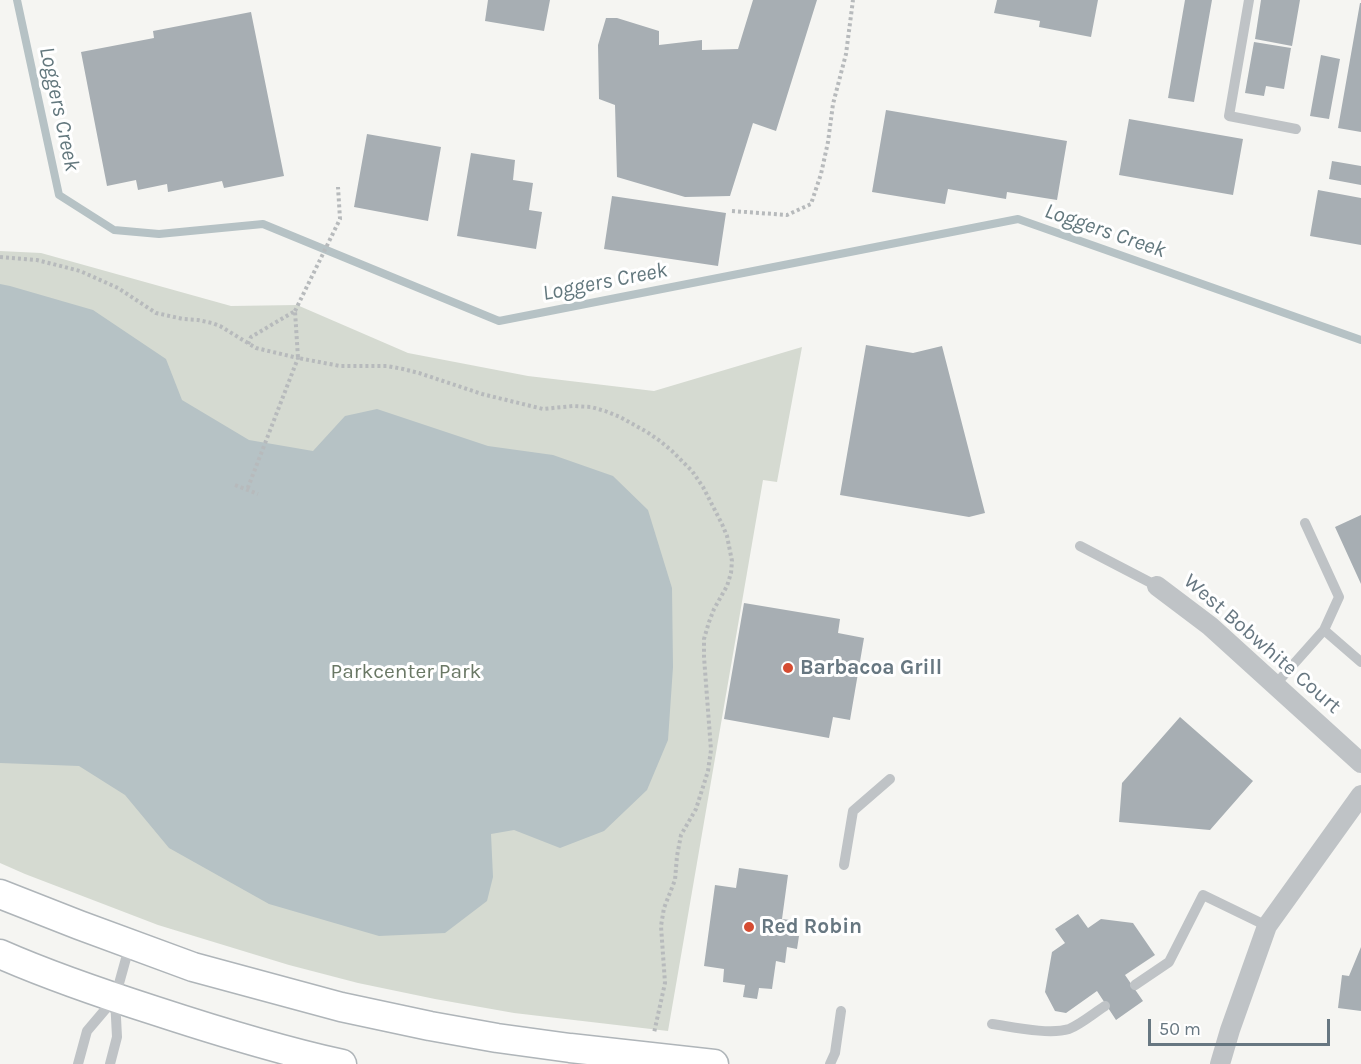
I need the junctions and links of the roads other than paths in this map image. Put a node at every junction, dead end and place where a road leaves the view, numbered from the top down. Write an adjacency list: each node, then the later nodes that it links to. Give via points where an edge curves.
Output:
1 (1249, 0): 2 (lane, via 1229,116)
2 (1296, 129)
3 (1305, 523): 6 (lane, via 1339,597)
4 (1080, 546): 5 (lane)
5 (1157, 586): 8 (street, West Bobwhite Court, via 1210,626)
6 (1324, 630): 7 (lane); 8 (lane)
7 (1361, 662)
8 (1275, 685): 9 (street, West Bobwhite Court)
9 (1361, 763)
10 (890, 778): 12 (lane, via 854,810)
11 (1361, 795): 14 (street)
12 (844, 865)
13 (0, 894): 15 (main road)
14 (1267, 926): 17 (lane, via 1203,895 1169,962); 27 (street)
15 (130, 944): 18 (lane); 25 (main road, via 194,967 341,1007 430,1026 570,1048)
16 (0, 954): 18 (main road)
17 (1136, 985)
18 (115, 998): 22 (lane, via 87,1031); 23 (lane, via 117,1037); 24 (main road, via 227,1035)
19 (1105, 1005): 21 (lane, via 1067,1029)
20 (841, 1011): 26 (lane)
21 (992, 1024)
22 (78, 1064)
23 (110, 1064)
24 (342, 1064)
25 (714, 1064)
26 (830, 1064)
27 (1220, 1064)

